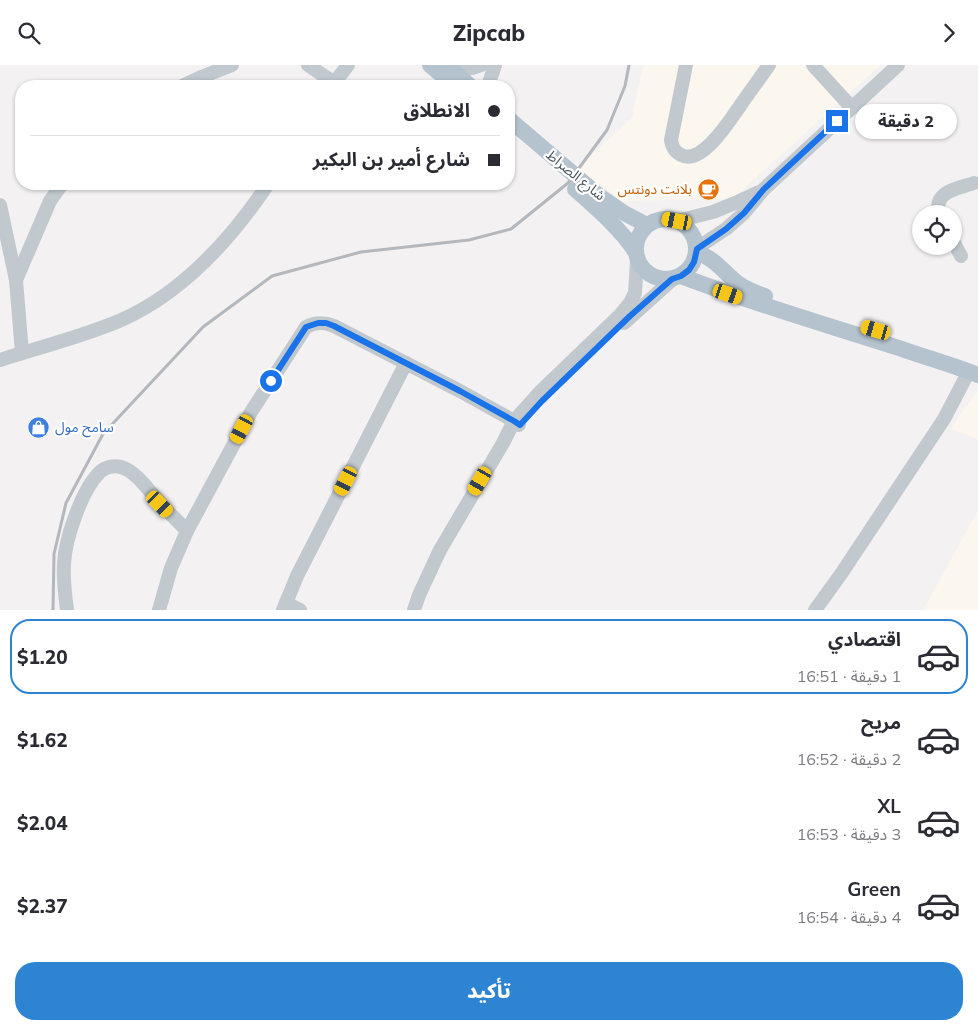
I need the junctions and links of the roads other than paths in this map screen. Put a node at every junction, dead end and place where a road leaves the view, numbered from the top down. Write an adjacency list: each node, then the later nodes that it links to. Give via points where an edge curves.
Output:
1 (232, 65): 12 (street)
2 (308, 65): 13 (street)
3 (348, 65): 14 (street)
4 (430, 65): 15 (main road)
5 (481, 65): 11 (street, via 463,70)
6 (495, 65): 17 (street)
7 (686, 65): 8 (street, via 671,140 672,147 684,157 700,153 722,132)
8 (769, 65)
9 (813, 65): 18 (street)
10 (898, 65): 18 (street)
11 (448, 66): 16 (main road)
12 (195, 80)
13 (328, 80)
14 (338, 80)
15 (448, 80)
16 (463, 80)
17 (490, 80)
18 (852, 108): 22 (street)
19 (515, 124): 28 (main road, شارع الصراط, via 598,195)
20 (515, 137): 30 (main road, شارع الصراط, via 619,229)
21 (977, 186): 26 (street, via 950,191 942,196)
22 (764, 189): 27 (street, via 713,212); 29 (street, via 744,213)
23 (58, 190): 32 (street)
24 (264, 190): 33 (street, via 218,249 157,301 120,321)
25 (0, 205): 32 (street)
26 (937, 205)
27 (677, 221): 28 (main road, via 656,220); 29 (main road, via 692,234)
28 (647, 225): 30 (main road, via 636,241)
29 (697, 251): 31 (main road, via 689,270); 36 (main road, via 752,291 892,335)
30 (636, 256): 31 (main road, via 643,270 652,277 662,280); 37 (street, via 636,286 630,303 541,391)
31 (677, 278): 36 (main road); 37 (street, via 650,299)
32 (16, 280): 33 (street)
33 (22, 353): 34 (street)
34 (0, 360)
35 (406, 363): 37 (street); 38 (street, via 326,323 306,327 251,412); 39 (street)
36 (975, 372): 44 (street)
37 (517, 423): 43 (street, via 440,550)
38 (187, 531): 40 (street, via 130,471 113,466 101,471 86,492 68,541 64,563); 41 (street, via 171,568)
39 (284, 607): 42 (street)
40 (67, 610)
41 (159, 610)
42 (300, 610)
43 (414, 610)
44 (814, 610)

